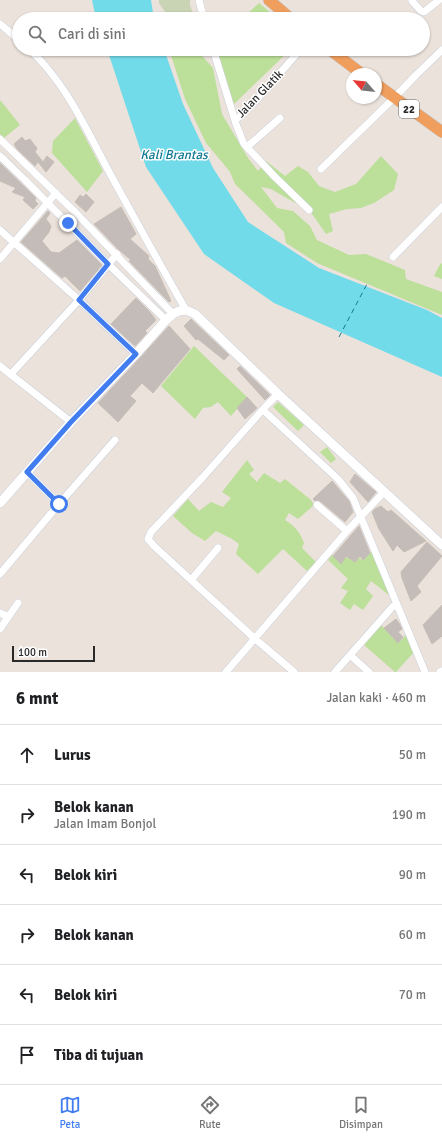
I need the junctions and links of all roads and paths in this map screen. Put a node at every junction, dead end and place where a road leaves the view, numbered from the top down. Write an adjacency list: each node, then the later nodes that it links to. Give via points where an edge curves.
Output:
1 (199, 0): 5 (street)
2 (269, 0): 6 (highway)
3 (439, 0): 4 (street, via 424,12)
4 (412, 1)
5 (202, 12)
6 (283, 12)
7 (0, 24): 8 (street)
8 (12, 34)
9 (442, 50): 16 (street)
10 (37, 56): 34 (street, via 51,71 77,113)
11 (215, 56): 18 (street)
12 (295, 56): 18 (street, Jalan Glatik, via 252,105)
13 (338, 56): 14 (highway)
14 (354, 68)
15 (382, 89): 16 (highway, 22)
16 (394, 98): 19 (highway, 22); 23 (street)
17 (280, 118): 21 (street)
18 (235, 120): 21 (street)
19 (442, 132)
20 (0, 140): 24 (street)
21 (247, 148): 27 (street)
22 (0, 156): 25 (street)
23 (321, 169)
24 (56, 193): 25 (street); 32 (street)
25 (47, 203): 29 (street); 32 (street)
26 (442, 208): 30 (street)
27 (308, 210)
28 (0, 230): 29 (street)
29 (14, 242): 31 (street); 33 (street)
30 (394, 257)
31 (0, 259)
32 (112, 259): 33 (street); 35 (street); 35 (street)
33 (79, 300): 36 (street); 38 (street)
34 (186, 310): 35 (main road); 39 (main road, via 195,314)
35 (170, 317): 36 (main road)
36 (136, 354): 41 (main road)
37 (0, 366): 38 (street)
38 (11, 374): 41 (street)
39 (278, 394): 40 (street); 44 (main road)
40 (266, 406): 48 (street, via 346,487); 53 (street, via 149,535 148,539 152,544)
41 (71, 422): 43 (main road)
42 (115, 440): 46 (street)
43 (27, 472): 45 (main road); 46 (street)
44 (384, 492): 48 (street); 50 (main road)
45 (0, 503)
46 (59, 504): 52 (street)
47 (317, 505): 49 (street)
48 (361, 516): 49 (street); 55 (street)
49 (347, 531): 59 (street)
50 (442, 545)
51 (218, 548): 53 (street)
52 (0, 574)
53 (191, 580): 59 (street)
54 (18, 603): 57 (street)
55 (396, 603): 60 (street); 65 (street)
56 (0, 613): 57 (street)
57 (8, 617): 58 (street)
58 (0, 629)
59 (254, 638): 61 (street); 62 (street)
60 (350, 655): 63 (street); 64 (street)
61 (226, 672)
62 (294, 672)
63 (335, 672)
64 (369, 672)
65 (425, 672)

